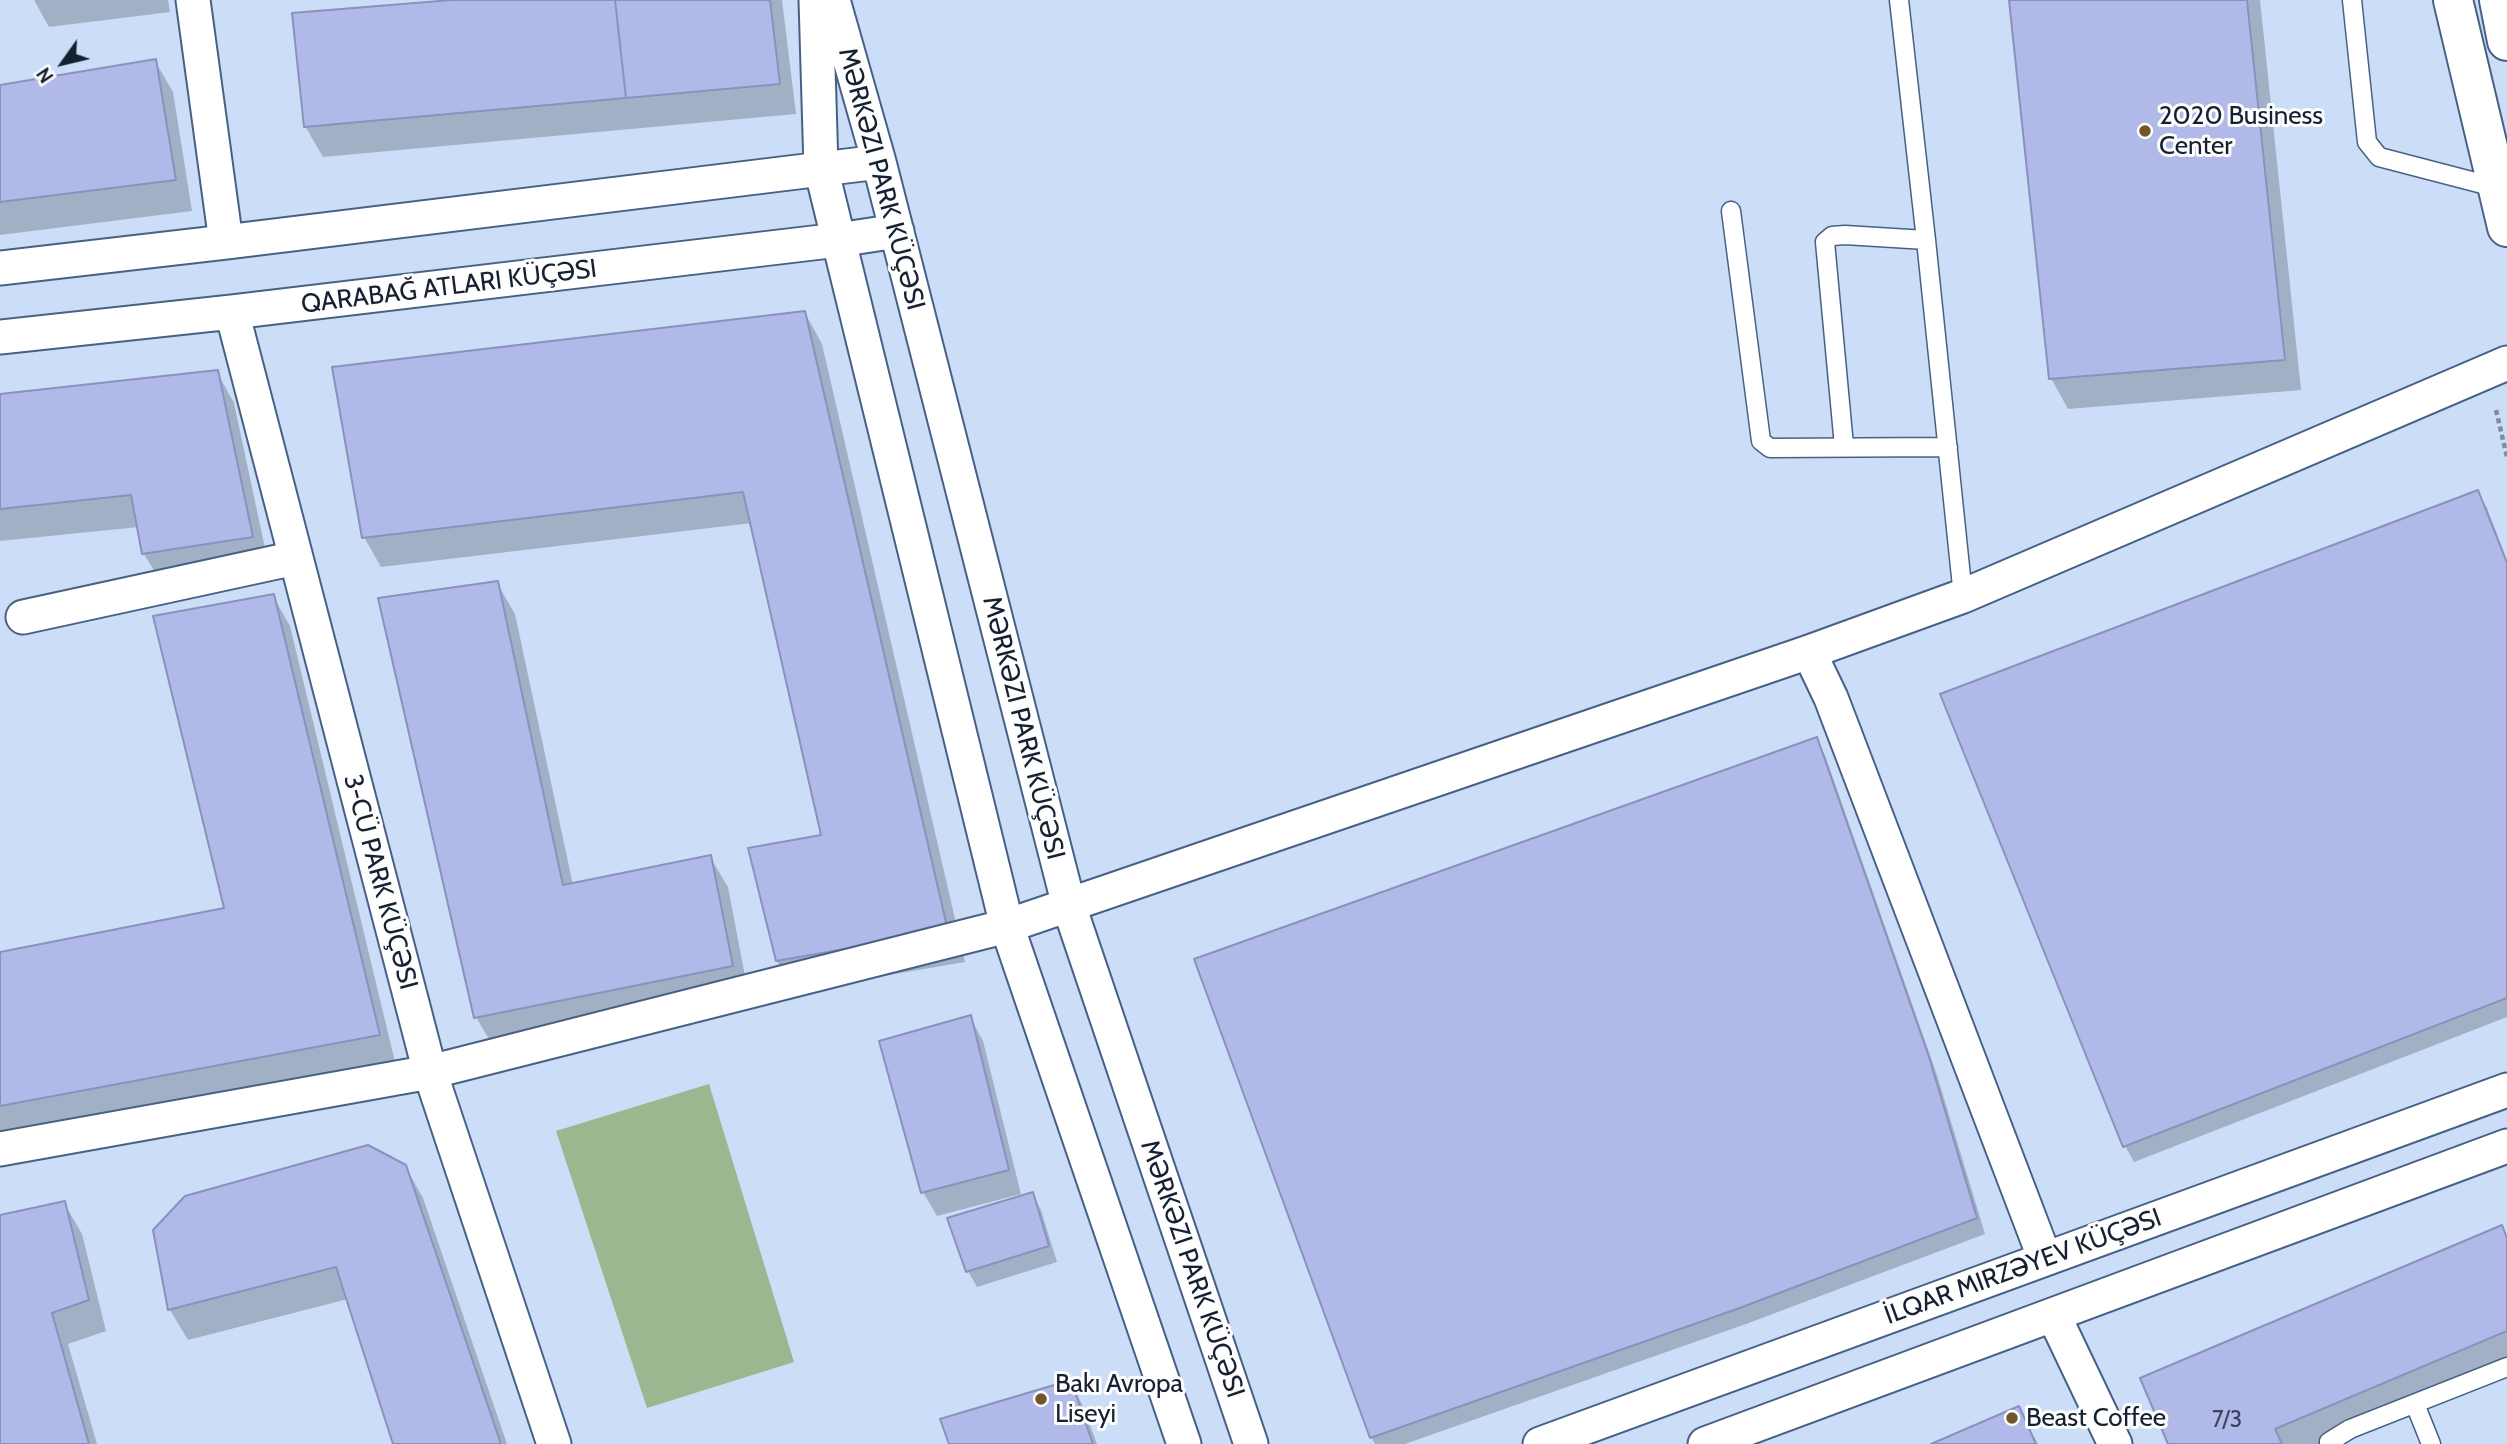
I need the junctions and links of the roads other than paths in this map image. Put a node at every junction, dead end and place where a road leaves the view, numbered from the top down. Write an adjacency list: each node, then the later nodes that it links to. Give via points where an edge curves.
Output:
1 (193, 0): 17 (street)
2 (816, 0): 10 (street, MƏRKƏZI PARK KÜÇƏSI)
3 (833, 0): 9 (street, MƏRKƏZI PARK KÜÇƏSI)
4 (1899, 0): 16 (lane)
5 (2352, 0): 11 (lane, via 2367,142 2379,157)
6 (2453, 0): 11 (street)
7 (2499, 0): 8 (street)
8 (2507, 41)
9 (879, 162): 10 (street); 14 (street, MƏRKƏZI PARK KÜÇƏSI)
10 (821, 169): 15 (street, MƏRKƏZI PARK KÜÇƏSI); 17 (street)
11 (2498, 188): 13 (street)
12 (1731, 211): 22 (lane, via 1761,442 1770,448)
13 (2507, 228)
14 (897, 231): 15 (street); 28 (street, MƏRKƏZI PARK KÜÇƏSI)
15 (838, 240): 19 (street); 29 (street, MƏRKƏZI PARK KÜÇƏSI)
16 (1926, 240): 22 (lane, via 1845,235 1825,242); 23 (lane)
17 (226, 243): 18 (street)
18 (0, 268)
19 (232, 312): 20 (street); 24 (street, 3-CÜ PARK KÜÇƏSI)
20 (0, 337)
21 (2497, 367): 25 (street)
22 (1844, 446): 23 (lane)
23 (1948, 447): 25 (lane)
24 (295, 558): 26 (street); 30 (street, 3-CÜ PARK KÜÇƏSI)
25 (1963, 596): 27 (street)
26 (23, 617)
27 (1809, 652): 28 (street); 34 (street, via 1831,698)
28 (1069, 905): 29 (street); 40 (street, MƏRKƏZI PARK KÜÇƏSI)
29 (1007, 926): 30 (street); 39 (street, MƏRKƏZI PARK KÜÇƏSI)
30 (430, 1072): 33 (street); 38 (street, 3-CÜ PARK KÜÇƏSI)
31 (2507, 1090): 34 (street, İLQAR MIRZƏYEV KÜÇƏSI)
32 (2507, 1146): 35 (street)
33 (0, 1149)
34 (2045, 1259): 41 (street, İLQAR MIRZƏYEV KÜÇƏSI)
35 (2053, 1316): 42 (street); 43 (street)
36 (2507, 1367): 37 (lane)
37 (2415, 1404): 44 (lane, via 2350,1429); 45 (lane)
38 (554, 1444)
39 (1184, 1444)
40 (1251, 1444)
41 (1540, 1444)
42 (1705, 1444)
43 (2115, 1444)
44 (2329, 1444)
45 (2431, 1444)

